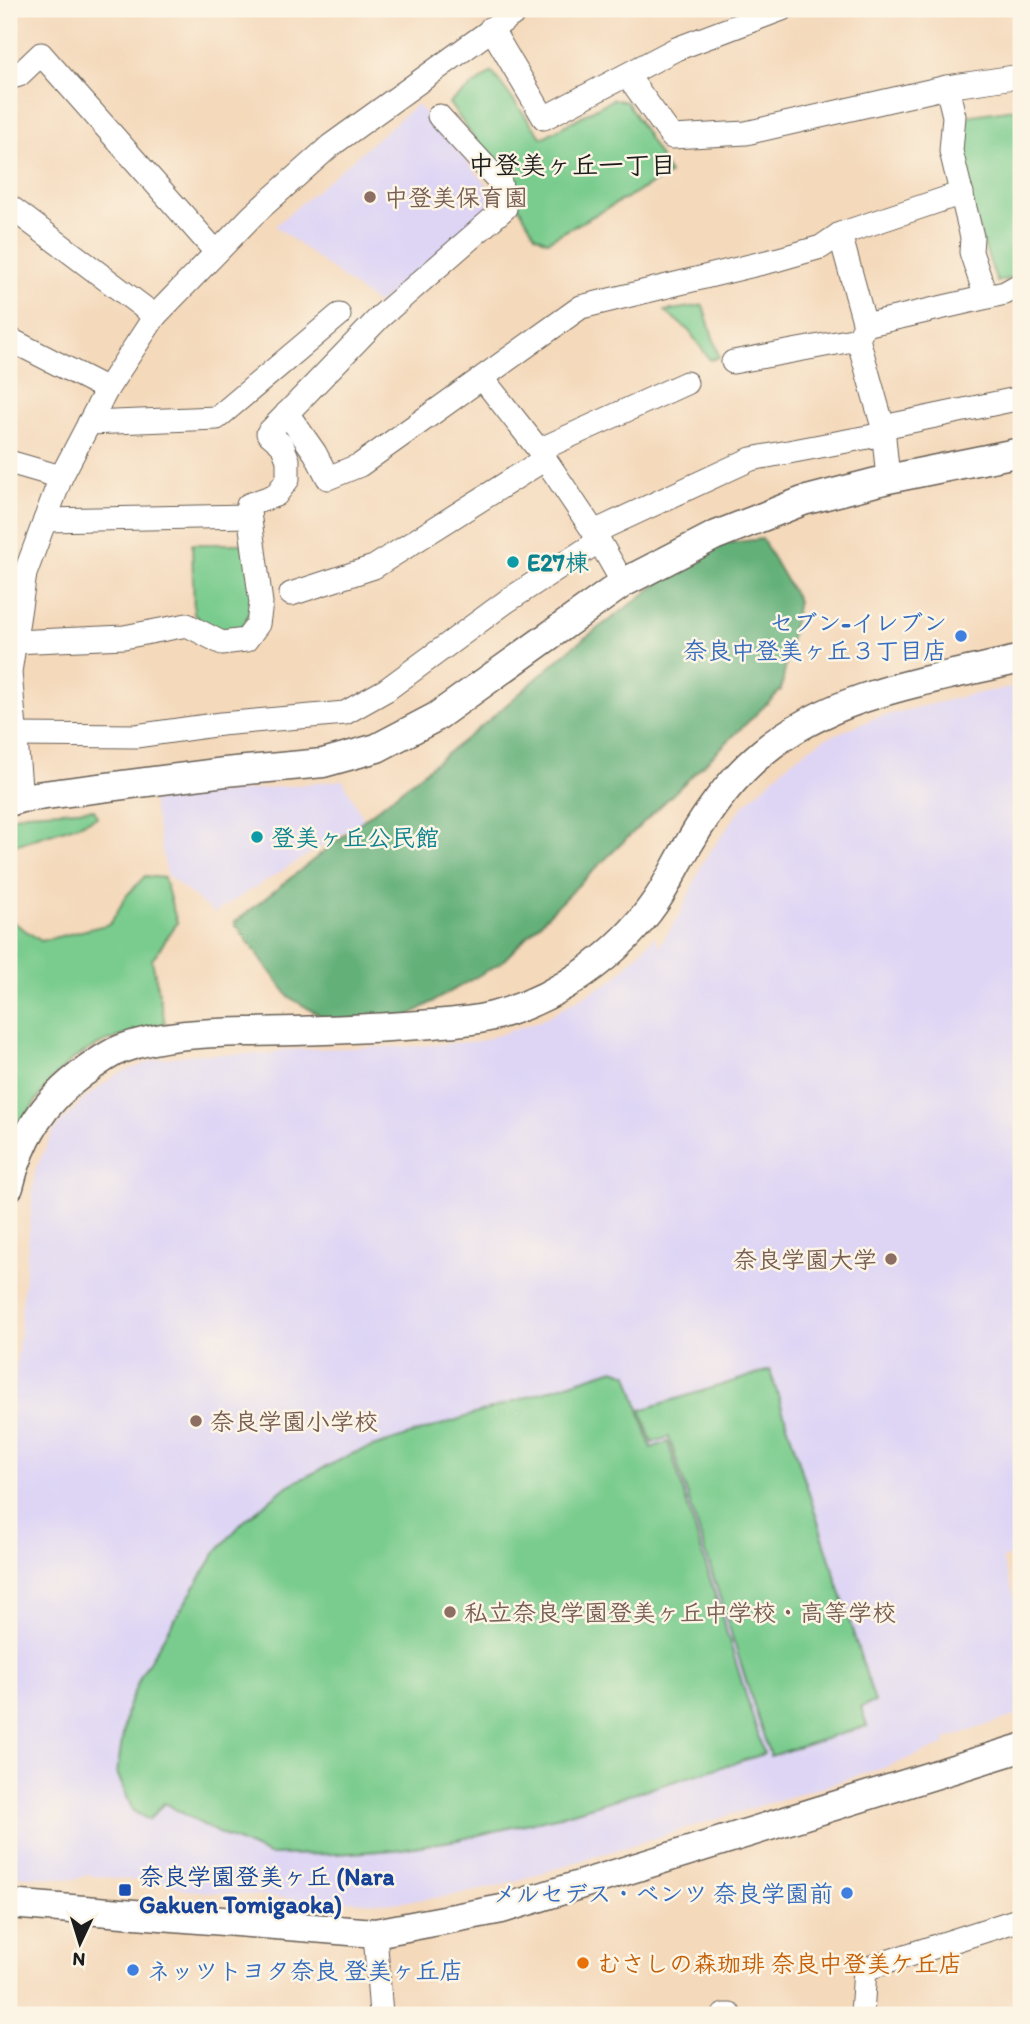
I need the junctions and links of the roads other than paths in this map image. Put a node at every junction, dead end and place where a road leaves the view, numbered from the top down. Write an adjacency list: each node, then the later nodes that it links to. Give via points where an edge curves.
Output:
1 (520, 9): 3 (street)
2 (782, 9): 4 (street, via 676,49)
3 (491, 28): 4 (street, via 544,118); 12 (street, via 330,146)
4 (627, 75): 7 (street, via 672,137 746,133)
5 (1021, 76): 7 (street)
6 (9, 78): 12 (street, via 19,75 41,54)
7 (947, 86): 9 (street, via 954,116 951,151)
8 (439, 116): 24 (street, via 500,183 505,208 380,317)
9 (962, 193): 11 (street); 14 (street, via 971,252)
10 (9, 206): 16 (street)
11 (839, 234): 17 (street); 20 (street, via 821,247 779,260 581,307)
12 (216, 252): 16 (street)
13 (1021, 284): 14 (street)
14 (986, 297): 17 (street)
15 (339, 315): 25 (street, via 217,418)
16 (155, 316): 22 (street)
17 (861, 332): 19 (street); 26 (street)
18 (9, 339): 22 (street)
19 (733, 362)
20 (483, 379): 24 (street, via 360,465 328,478); 28 (street)
21 (686, 383): 28 (street)
22 (107, 389): 25 (street)
23 (1021, 398): 26 (street)
24 (287, 413): 32 (street, via 268,433 282,445 288,479 276,495 248,505)
25 (89, 423): 30 (street)
26 (883, 430): 31 (street); 34 (street, via 751,459)
27 (1021, 452): 31 (street)
28 (542, 454): 34 (street); 37 (street, via 374,567)
29 (9, 462): 30 (street)
30 (61, 477): 33 (street)
31 (888, 479): 36 (street, via 803,500 714,536)
32 (249, 516): 33 (street); 38 (street, via 261,603 258,624 246,640 222,643 187,625 124,638)
33 (45, 520): 35 (street)
34 (596, 537): 36 (street); 41 (street, via 386,690 345,713 136,736)
35 (17, 573): 38 (street)
36 (623, 583): 42 (street, via 436,717 377,748 323,763)
37 (291, 594)
38 (14, 642): 40 (street)
39 (1021, 659): 43 (street, via 878,693 819,716 763,752 713,807 656,901 632,930 577,978 493,1016 338,1030 176,1036 117,1050 44,1107 17,1157)
40 (9, 672): 41 (street)
41 (15, 735): 42 (street)
42 (15, 800)
43 (9, 1187)
44 (1021, 1748): 47 (street, via 502,1909)
45 (9, 1904): 47 (street)
46 (1021, 1919): 51 (street, via 865,1969)
47 (375, 1933): 48 (street)
48 (381, 2015)
49 (724, 2015): 50 (street)
50 (730, 2015)
51 (862, 2015)

